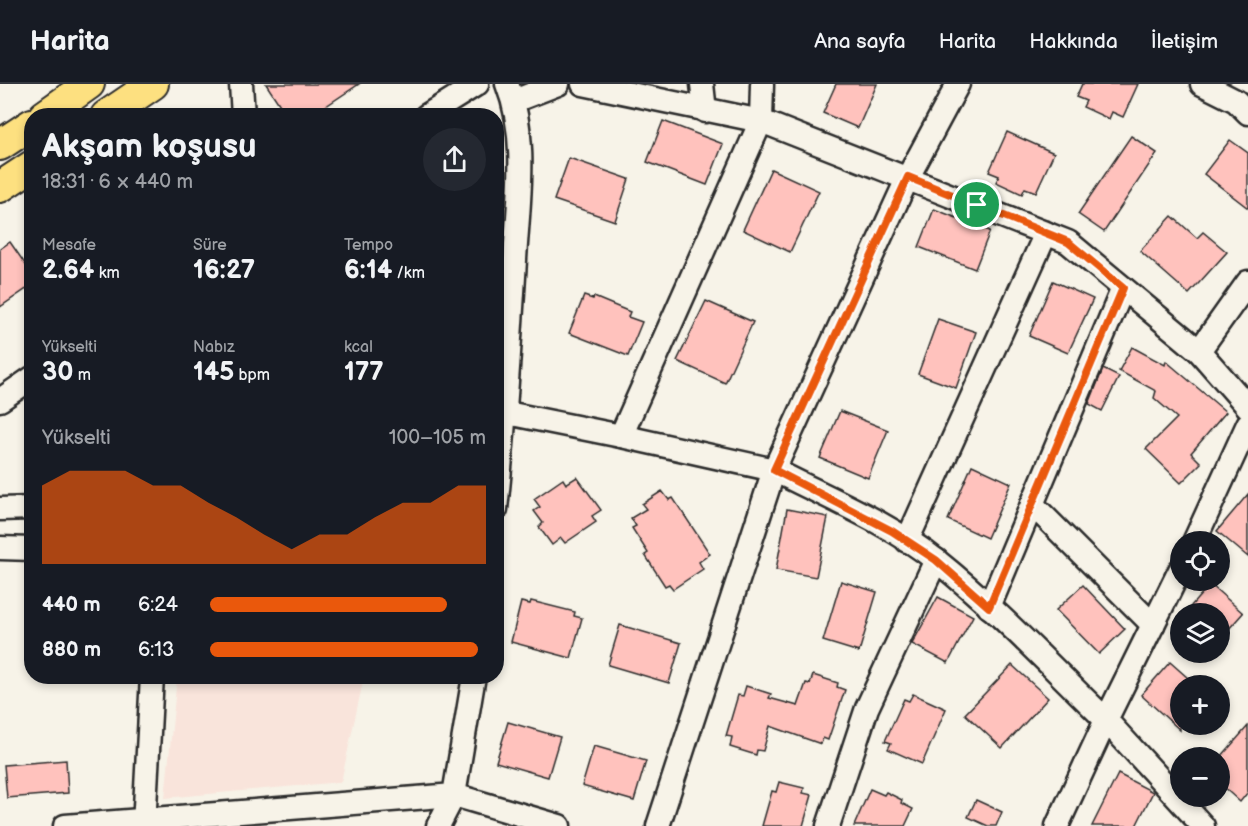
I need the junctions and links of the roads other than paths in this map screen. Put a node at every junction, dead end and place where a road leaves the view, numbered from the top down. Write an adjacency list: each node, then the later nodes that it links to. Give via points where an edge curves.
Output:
1 (70, 84): 14 (street)
2 (89, 84): 15 (main road)
3 (153, 84): 16 (main road)
4 (241, 84): 17 (street)
5 (477, 84): 18 (street)
6 (558, 84): 12 (street)
7 (583, 84): 19 (street)
8 (702, 84): 19 (street)
9 (762, 84): 20 (street)
10 (958, 84): 24 (street)
11 (1202, 84): 13 (street)
12 (511, 93): 27 (street, via 521,148)
13 (1244, 101)
14 (50, 108)
15 (54, 108)
16 (118, 108)
17 (242, 108)
18 (439, 108)
19 (705, 111): 20 (street)
20 (761, 121): 24 (street); 36 (street)
21 (24, 129): 22 (main road)
22 (0, 146)
23 (24, 171): 25 (main road)
24 (908, 177): 26 (street); 38 (street)
25 (0, 187)
26 (1046, 233): 29 (street, via 1068,242); 43 (street)
27 (506, 257): 34 (street)
28 (1248, 282): 30 (street)
29 (1123, 288): 30 (street); 39 (street)
30 (1199, 351): 33 (street)
31 (24, 384): 32 (street)
32 (0, 400)
33 (1248, 407)
34 (507, 413): 36 (street); 37 (street)
35 (1248, 424): 42 (street)
36 (621, 436): 38 (street)
37 (504, 439)
38 (774, 470): 43 (street); 58 (street)
39 (1032, 504): 48 (street); 49 (street)
40 (24, 508): 41 (street)
41 (0, 509)
42 (1199, 531)
43 (906, 541): 46 (street)
44 (0, 548): 45 (street)
45 (24, 549)
46 (936, 560): 48 (street); 59 (street, via 867,708)
47 (1170, 590): 49 (street)
48 (989, 607): 52 (street)
49 (1153, 625): 52 (street)
50 (152, 684): 54 (street)
51 (473, 684): 53 (street)
52 (1106, 720): 60 (street); 61 (street)
53 (454, 795): 54 (street); 56 (street); 57 (street)
54 (145, 823): 55 (street)
55 (65, 826)
56 (438, 826)
57 (559, 826)
58 (658, 826)
59 (828, 826)
60 (1057, 826)
61 (1203, 826)

